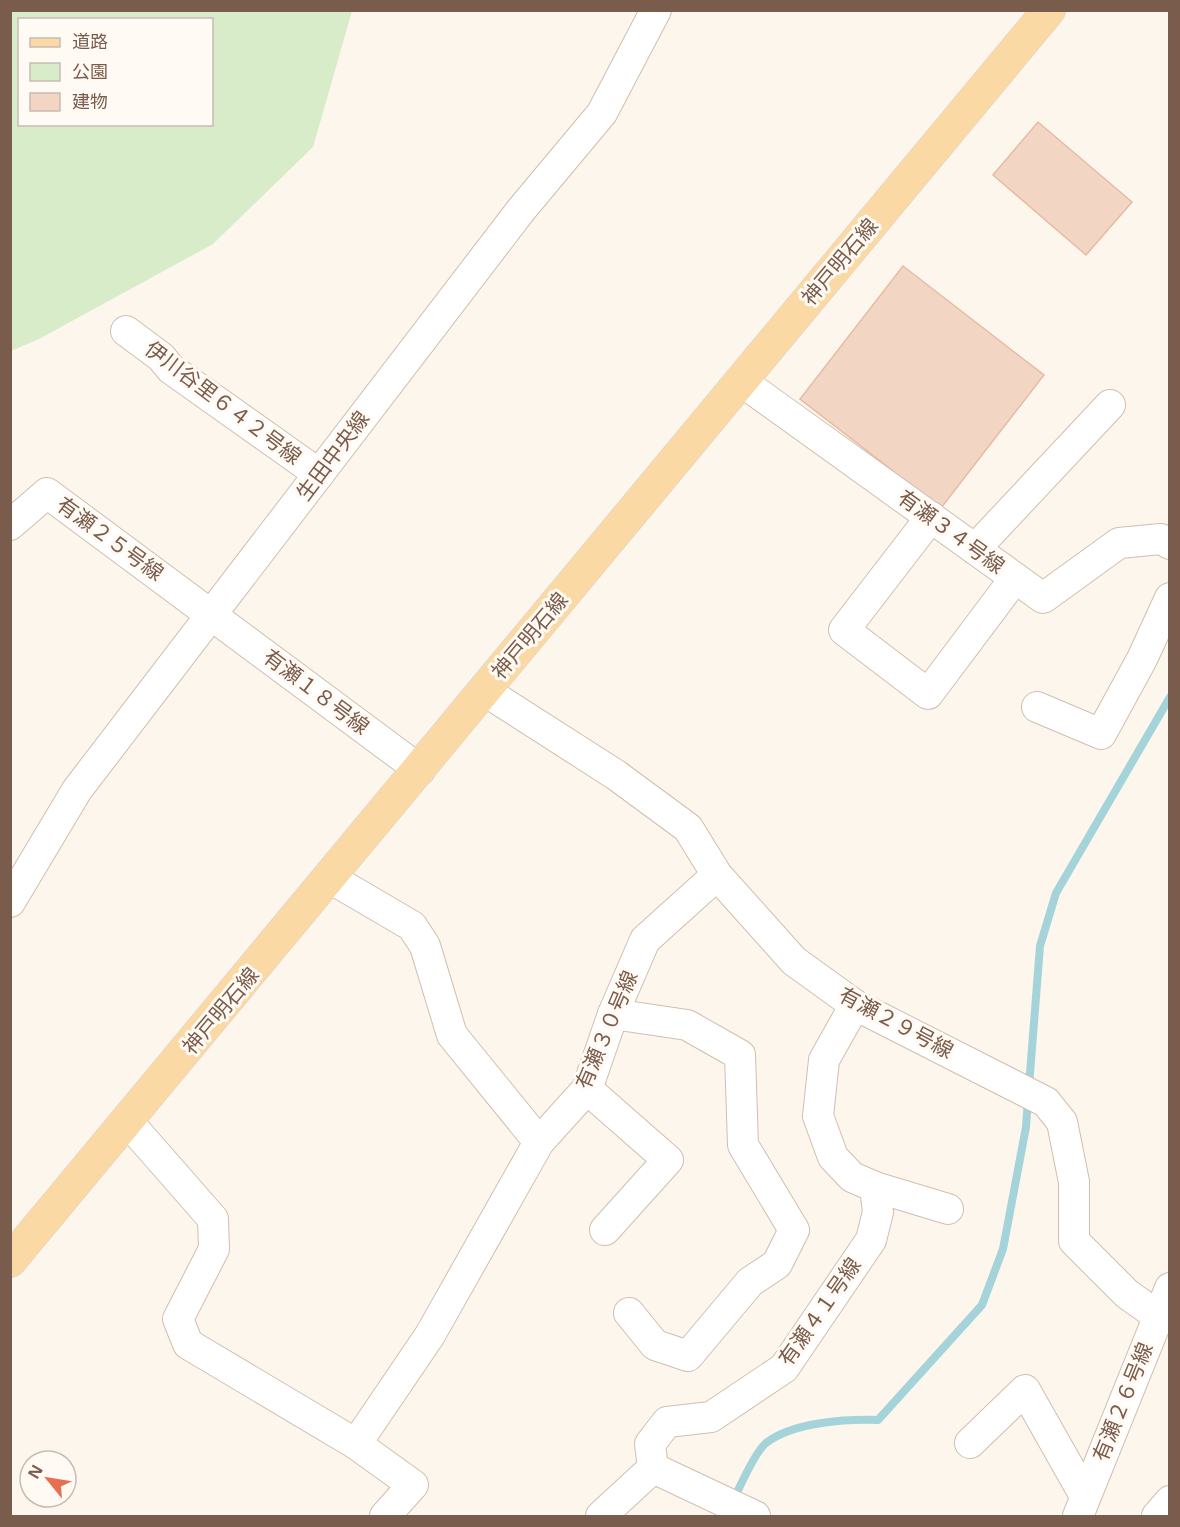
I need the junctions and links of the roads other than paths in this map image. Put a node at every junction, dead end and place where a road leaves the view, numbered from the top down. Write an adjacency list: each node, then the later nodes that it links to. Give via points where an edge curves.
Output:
1 (656, 10): 6 (street, 生田中央線, via 602,113 521,210)
2 (1049, 10): 4 (main road, 神戸明石線)
3 (126, 331): 6 (street, 伊川谷里６４２号線, via 171,369)
4 (741, 381): 7 (street, 有瀬３４号線); 14 (main road, 神戸明石線)
5 (1110, 405): 10 (street)
6 (319, 474): 13 (street, 生田中央線)
7 (931, 517): 10 (street, 有瀬３４号線); 11 (street, via 844,630 928,694)
8 (10, 525): 13 (street, 有瀬２５号線, via 47,492)
9 (1170, 544): 11 (street, 有瀬３４号線, via 1161,539 1119,543 1043,598)
10 (975, 549): 11 (street, 有瀬３４号線)
11 (1015, 578)
12 (1170, 598): 15 (street, via 1101,735)
13 (212, 614): 16 (street, 有瀬１８号線); 19 (street, 生田中央線, via 77,790)
14 (485, 691): 16 (main road, 神戸明石線); 17 (street, 有瀬２９号線, via 616,775 688,828)
15 (1037, 707)
16 (420, 770): 18 (main road, 神戸明石線)
17 (717, 875): 20 (street, 有瀬２９号線, via 794,961); 21 (street, 有瀬３０号線, via 645,940)
18 (330, 878): 23 (main road, 神戸明石線); 24 (street, via 412,926 424,946 452,1035)
19 (10, 902)
20 (855, 1005): 25 (street, via 824,1060 818,1116 833,1157 852,1177); 31 (street, 有瀬２９号線, via 1046,1101 1062,1122 1074,1182 1074,1241 1127,1294)
21 (613, 1014): 22 (street, 有瀬３０号線); 30 (street, via 687,1025 740,1055 743,1145 795,1230 777,1264 750,1282 688,1356 655,1345)
22 (586, 1089): 24 (street, 有瀬３０号線); 27 (street, via 668,1160)
23 (128, 1122): 28 (main road, 神戸明石線); 33 (street, via 213,1219 214,1249 178,1318 188,1344)
24 (539, 1142): 33 (street, 有瀬３０号線, via 430,1335)
25 (875, 1187): 26 (street); 34 (street, 有瀬４１号線, via 878,1212 871,1240 784,1368 711,1417 667,1422 650,1444)
26 (948, 1209)
27 (605, 1230)
28 (10, 1261)
29 (1170, 1288): 31 (street, 有瀬２６号線)
30 (629, 1313)
31 (1158, 1316): 37 (street, 有瀬２６号線)
32 (970, 1443): 37 (street, via 1025,1390)
33 (356, 1444): 39 (street, via 413,1485)
34 (653, 1468): 36 (street); 40 (street)
35 (1170, 1501): 41 (street)
36 (711, 1504): 38 (street)
37 (1082, 1506)
38 (751, 1515)
39 (385, 1516)
40 (601, 1516)
41 (1157, 1516)

